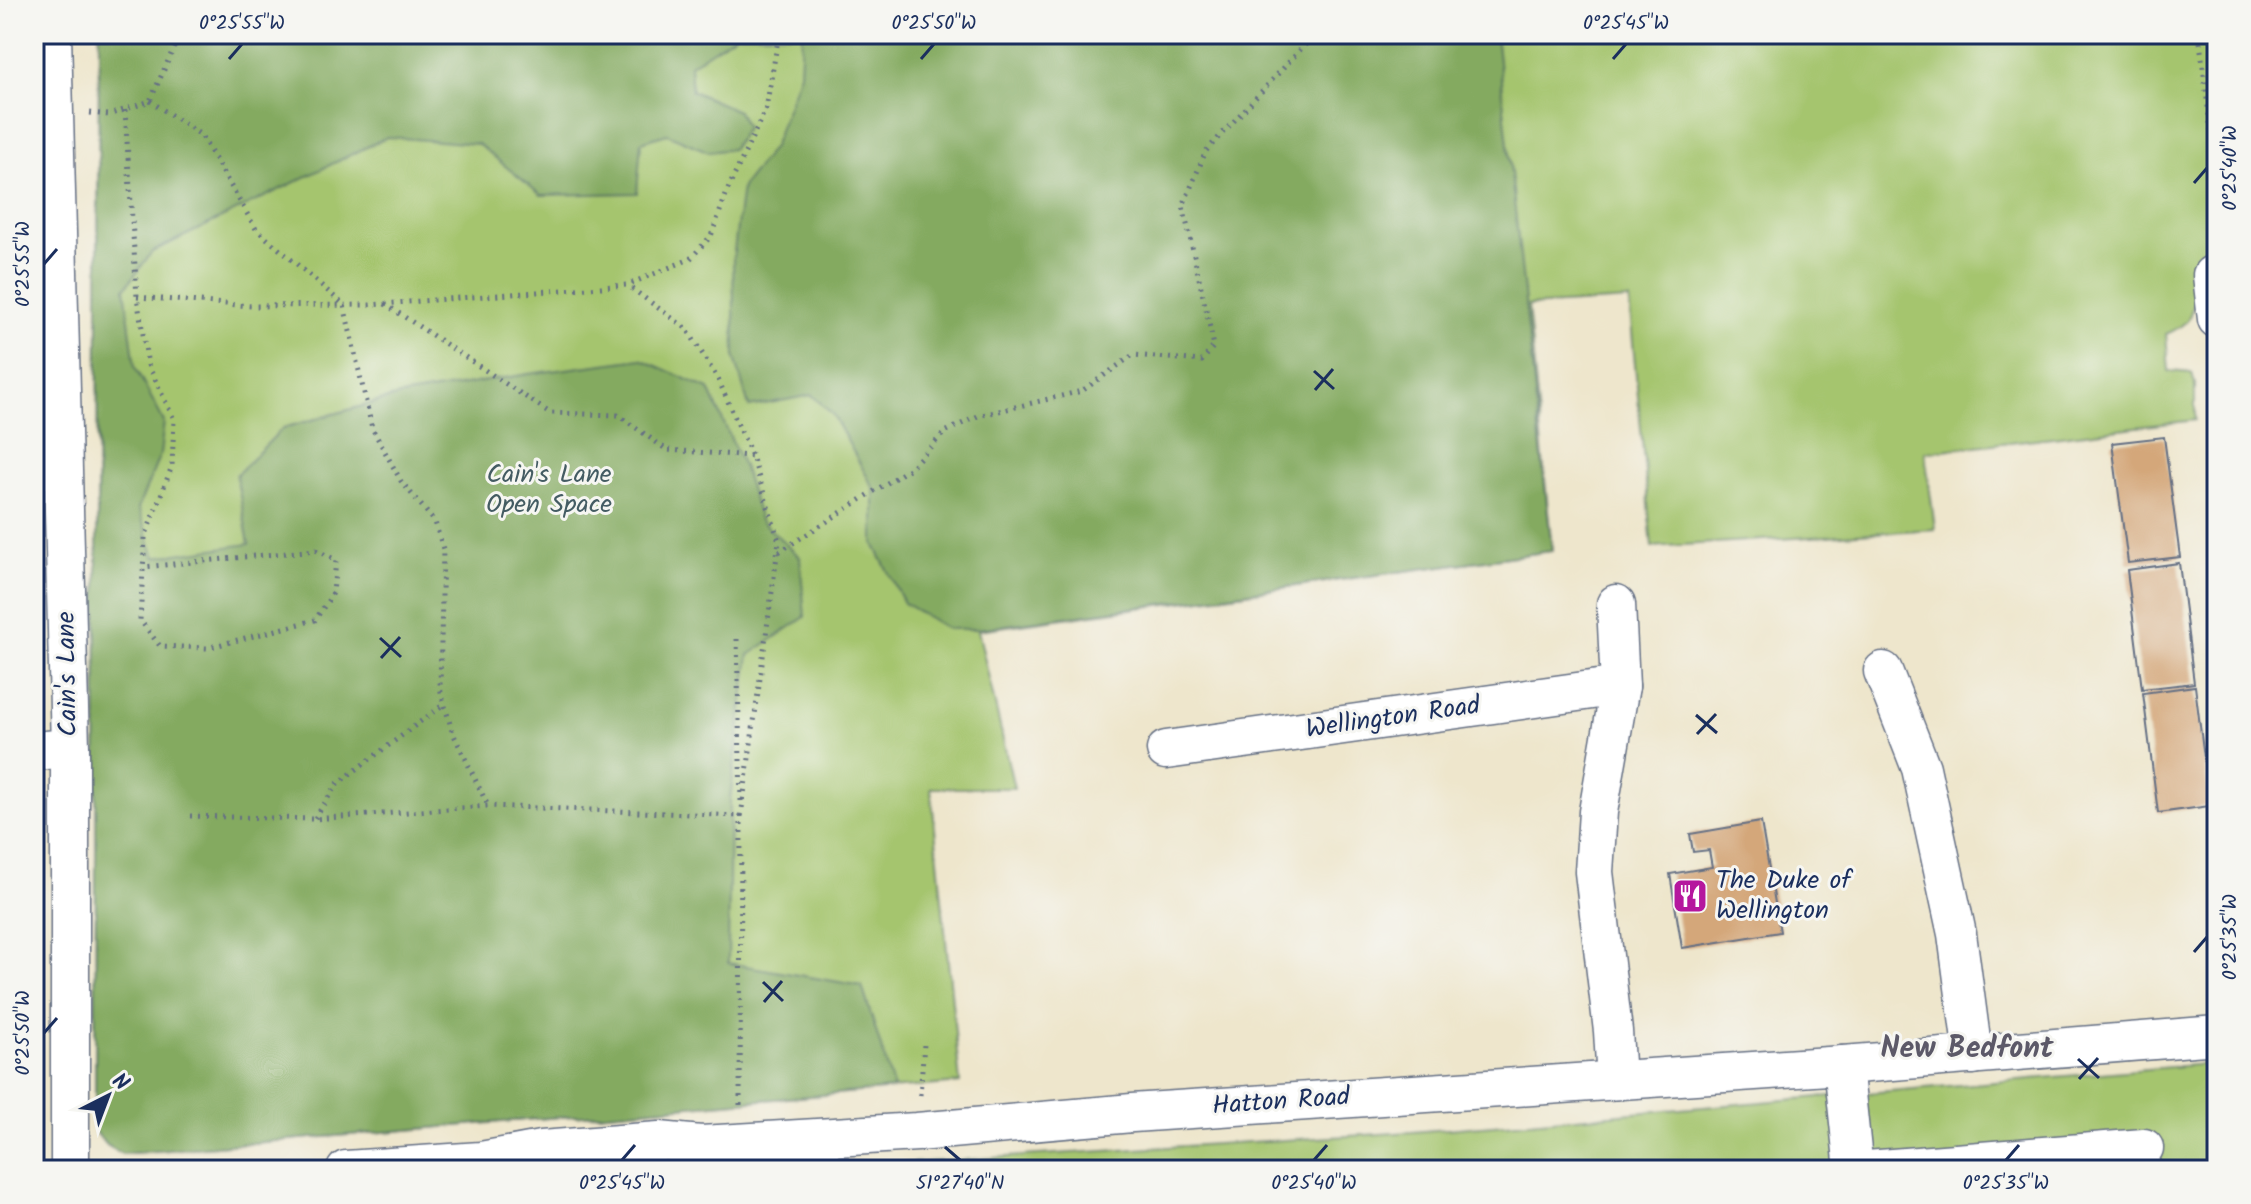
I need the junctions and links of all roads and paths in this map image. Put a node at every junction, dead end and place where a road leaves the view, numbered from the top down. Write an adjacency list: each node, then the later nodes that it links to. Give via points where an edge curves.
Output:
1 (52, 34): 6 (street, Cain's Lane)
2 (180, 34): 7 (path)
3 (779, 34): 11 (path, via 766,108 711,236 690,259)
4 (1315, 34): 17 (path, via 1206,151 1183,206 1214,346 1202,361 1133,355 1082,391 978,416 945,432 909,469)
5 (2199, 34): 9 (path)
6 (47, 99): 8 (path, via 109,115); 24 (street, Cain's Lane)
7 (150, 101): 8 (path); 14 (path, via 201,135 256,229)
8 (125, 110): 12 (path)
9 (2217, 180)
10 (2212, 275): 15 (street)
11 (627, 285): 13 (path); 16 (path, via 687,329 718,379)
12 (137, 297): 14 (path, via 251,306); 18 (path, via 148,365 174,419 172,466 145,537)
13 (385, 304): 14 (path); 16 (path, via 550,413 618,415 667,450)
14 (344, 305): 23 (path, via 372,428 401,481 435,522 443,549)
15 (2217, 319)
16 (752, 456): 17 (path, via 779,541)
17 (778, 553): 28 (path)
18 (143, 567): 18 (path, via 140,620 160,646 207,648 315,620 333,593 336,560 316,550)
19 (1616, 604): 22 (street)
20 (737, 639): 28 (path)
21 (1883, 671): 32 (street, via 1921,768 1957,934)
22 (1620, 686): 25 (street, Wellington Road); 34 (street, via 1598,812 1594,872)
23 (444, 704): 26 (path); 29 (path, via 337,784)
24 (52, 750): 40 (street, Cain's Lane)
25 (1166, 750)
26 (488, 806): 28 (path); 29 (path)
27 (190, 816): 29 (path)
28 (741, 816): 36 (path)
29 (314, 819)
30 (2217, 1035): 32 (street, Hatton Road)
31 (924, 1044): 35 (path)
32 (1973, 1055): 33 (street, Hatton Road)
33 (1843, 1065): 34 (street, Hatton Road); 42 (street)
34 (1616, 1080): 35 (street, Hatton Road)
35 (917, 1132): 36 (street, Hatton Road)
36 (740, 1142): 38 (street, Hatton Road)
37 (2144, 1148): 43 (street)
38 (701, 1157): 39 (street, Hatton Road, via 659,1141 541,1150)
39 (480, 1166): 41 (street, Hatton Road)
40 (70, 1170)
41 (346, 1170)
42 (1854, 1170)
43 (1867, 1170)

